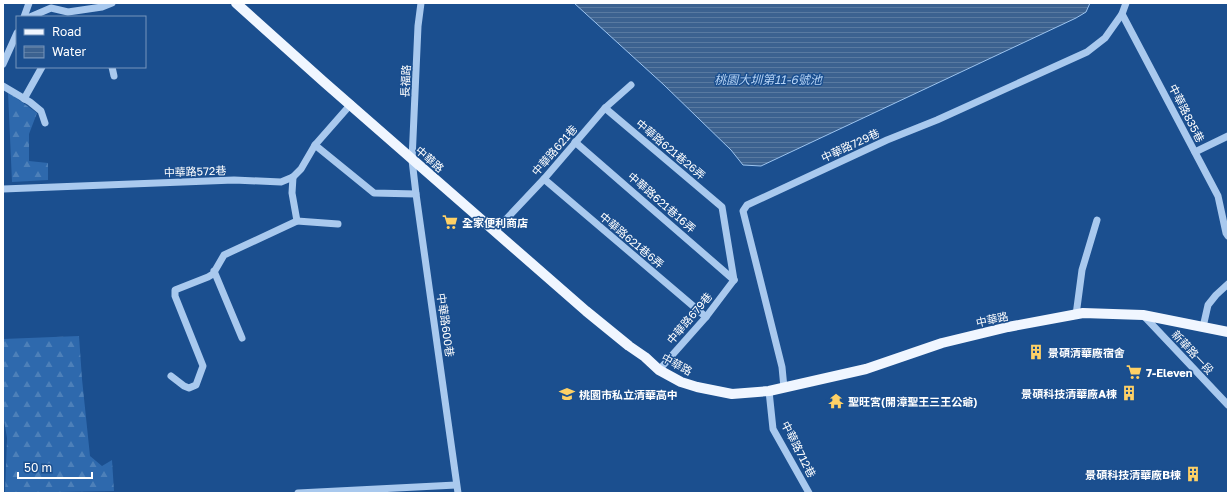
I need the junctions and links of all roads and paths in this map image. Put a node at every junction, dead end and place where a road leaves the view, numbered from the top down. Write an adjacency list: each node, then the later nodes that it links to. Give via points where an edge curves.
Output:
1 (30, 3): 7 (street)
2 (112, 3): 8 (street, via 68,12 51,8)
3 (236, 3): 17 (main road, 中華路)
4 (421, 3): 24 (street, 長福路)
5 (1126, 3): 6 (street)
6 (1122, 14): 23 (street, 中華路835巷); 45 (street, 中華路729巷, via 1105,38 1087,52 747,205 743,211 782,367)
7 (24, 16)
8 (32, 16)
9 (16, 38): 10 (street)
10 (3, 64)
11 (41, 68): 16 (street)
12 (112, 68): 13 (street)
13 (114, 76)
14 (631, 84): 18 (street, 中華路621巷)
15 (3, 86): 16 (street)
16 (24, 99): 19 (street, via 41,111)
17 (351, 104): 22 (street); 24 (main road, 中華路)
18 (605, 108): 21 (street, 中華路621巷); 35 (street, 中華路621巷26弄, via 722,207)
19 (45, 123)
20 (1228, 136): 23 (street)
21 (575, 142): 26 (street, 中華路621巷); 35 (street, 中華路621巷16弄)
22 (315, 146): 25 (street); 28 (street, via 374,193)
23 (1195, 152): 33 (street, 中華路835巷, via 1218,196)
24 (412, 160): 28 (street, 中華路600巷); 32 (main road, 中華路)
25 (293, 177): 27 (street, 中華路572巷, via 281,182 234,180); 30 (street, via 292,193)
26 (544, 179): 32 (street, 中華路621巷); 39 (street, 中華路621巷6弄)
27 (3, 189)
28 (416, 194): 48 (street, 中華路600巷)
29 (1098, 220): 38 (street, via 1082,270)
30 (297, 221): 31 (street); 34 (street, via 224,255)
31 (338, 224)
32 (495, 231): 43 (main road, 中華路, via 586,311)
33 (1228, 236)
34 (214, 271): 42 (street); 44 (street, via 208,277 175,290 174,296 203,366 196,385 189,388)
35 (734, 280): 39 (street, 中華路679巷)
36 (1228, 284): 40 (street, via 1208,305)
37 (1143, 314): 38 (main road, 中華路); 40 (main road, 中華路); 47 (street, 新華路一段)
38 (1076, 315): 45 (main road, 中華路, via 1008,327 942,343 866,369)
39 (706, 317): 43 (street, 中華路679巷)
40 (1203, 327): 41 (main road, 中華路)
41 (1228, 332)
42 (242, 338)
43 (659, 370): 46 (main road, 中華路, via 697,388 732,394)
44 (171, 376)
45 (784, 388): 46 (main road, 中華路)
46 (769, 391): 50 (street, 中華路712巷, via 773,429)
47 (1228, 405)
48 (457, 489): 49 (street)
49 (298, 493)
50 (809, 493)

